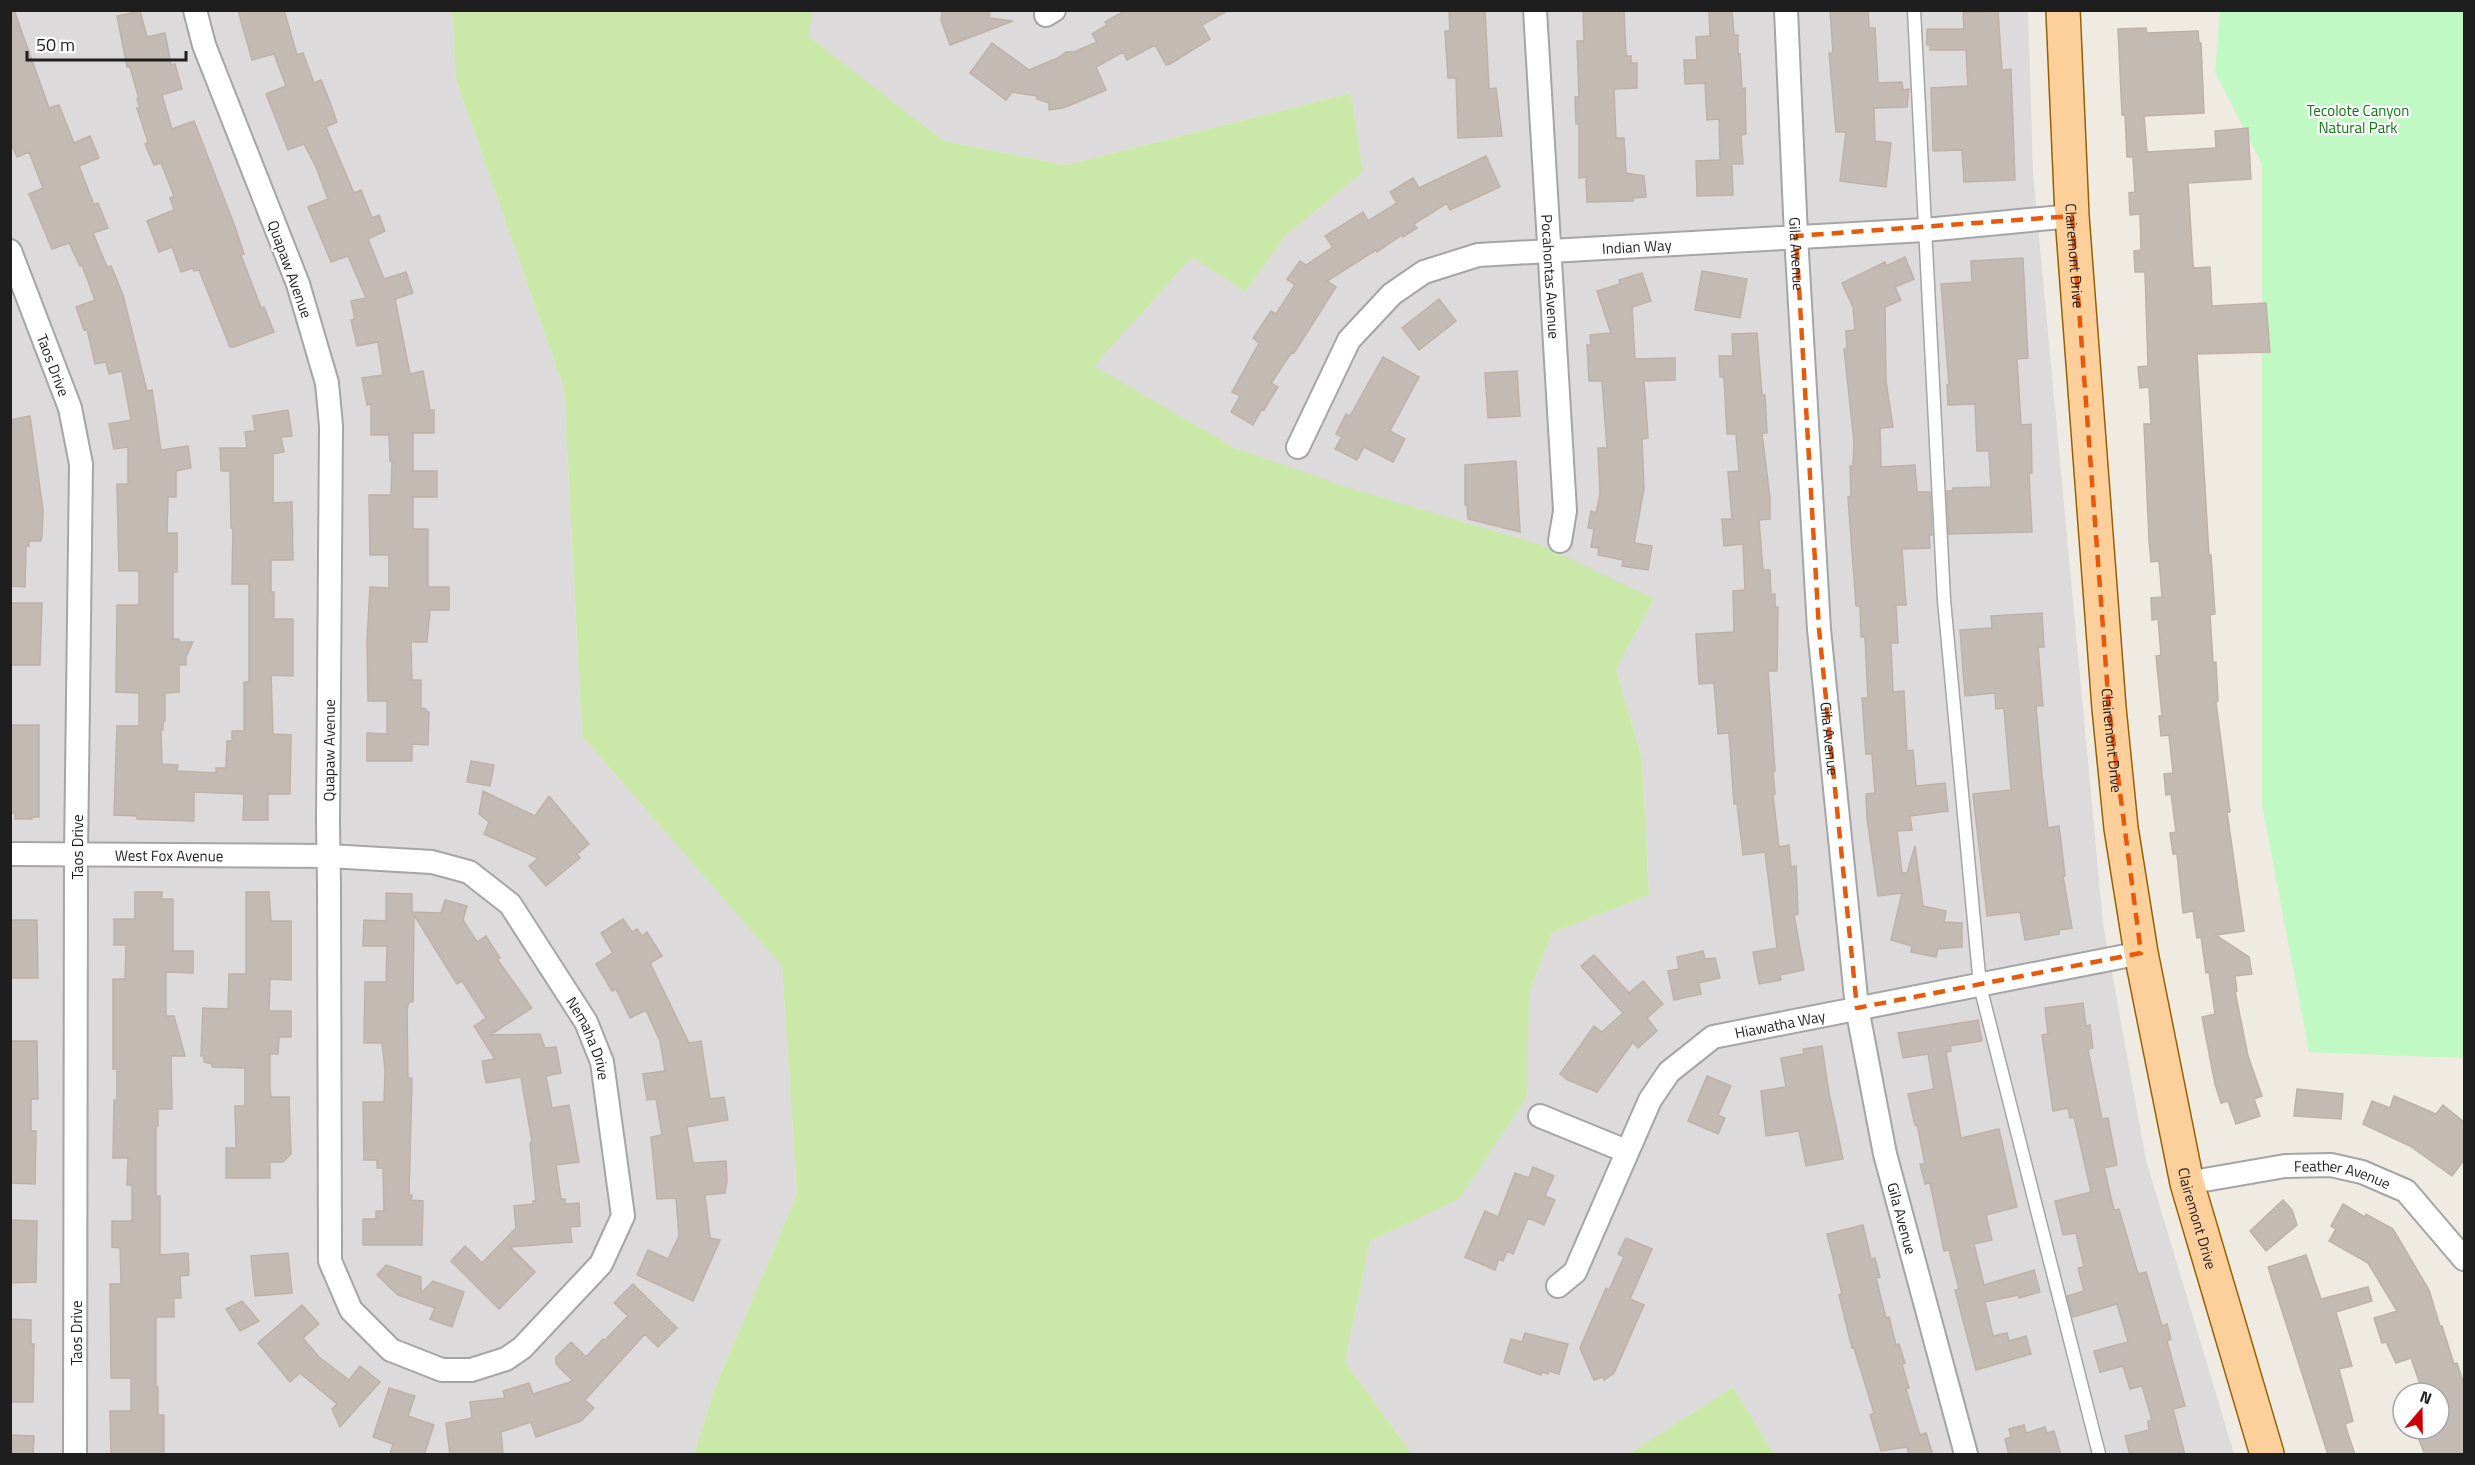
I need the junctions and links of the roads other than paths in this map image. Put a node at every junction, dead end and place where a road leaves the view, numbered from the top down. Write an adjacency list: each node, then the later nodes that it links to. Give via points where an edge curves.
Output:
1 (195, 10): 15 (street, Quapaw Avenue, via 204,45 298,284 327,383)
2 (1535, 10): 10 (street, Pocahontas Avenue)
3 (1786, 10): 8 (street, Gila Avenue)
4 (1914, 10): 7 (lane)
5 (2063, 10): 6 (main road, Clairemont Drive)
6 (2072, 216): 7 (street, Indian Way); 16 (main road, Clairemont Drive, via 2109,708 2121,828)
7 (1925, 230): 8 (street, Indian Way); 17 (lane, via 1944,600)
8 (1796, 236): 10 (street, Indian Way); 18 (street, Gila Avenue, via 1819,629)
9 (10, 251): 14 (street, Taos Drive, via 70,408 81,464)
10 (1550, 251): 11 (street, Indian Way, via 1478,255 1424,272 1392,294 1348,340); 12 (street, Pocahontas Avenue, via 1565,512)
11 (1298, 447)
12 (1560, 541)
13 (10, 854): 14 (street, West Fox Avenue)
14 (76, 854): 15 (street, West Fox Avenue); 25 (street, Taos Drive)
15 (329, 856): 24 (street, Quapaw Avenue, via 330,1261 351,1310 391,1350 442,1370 471,1370 506,1359); 24 (street, Nemaha Drive, via 432,861 469,872 510,904 586,1022 602,1062 623,1216 601,1264)
16 (2140, 952): 17 (street, Hiawatha Way); 21 (main road, Clairemont Drive)
17 (1980, 986): 18 (street, Hiawatha Way); 27 (lane)
18 (1857, 1008): 20 (street, Hiawatha Way, via 1713,1037 1669,1072 1650,1100); 26 (street, Gila Avenue, via 1885,1154)
19 (1540, 1116): 20 (street)
20 (1626, 1151): 23 (street, Hiawatha Way, via 1575,1272)
21 (2187, 1183): 22 (street, Feather Avenue, via 2285,1166 2331,1165 2362,1172 2406,1191); 28 (main road, Clairemont Drive)
22 (2464, 1259)
23 (1558, 1286)
24 (522, 1348)
25 (75, 1455)
26 (1966, 1455)
27 (2099, 1455)
28 (2267, 1455)

